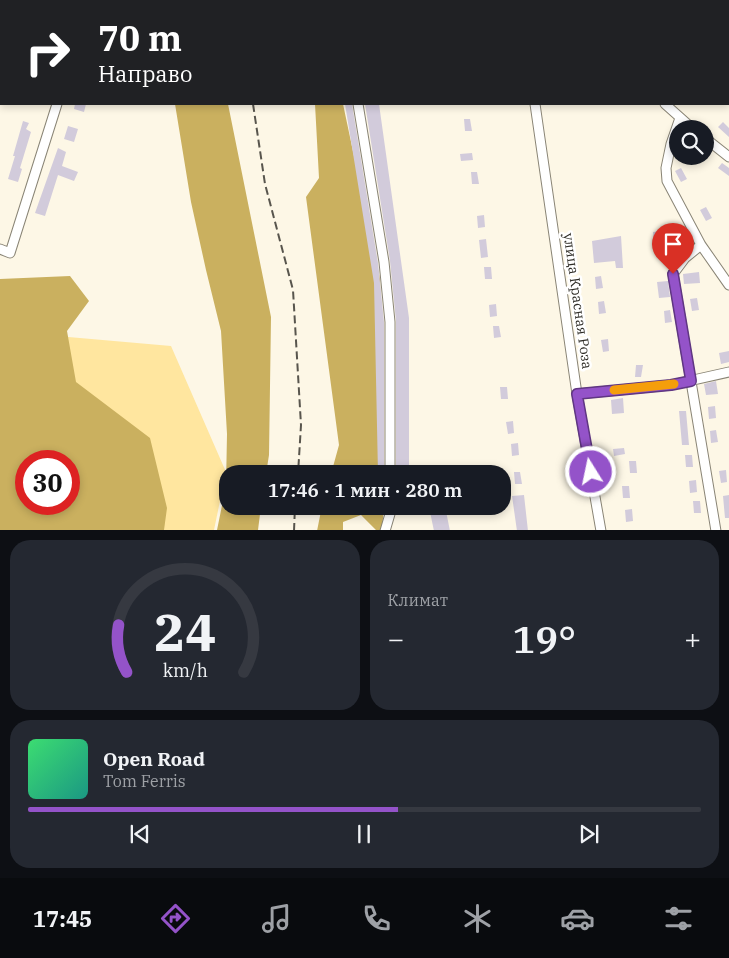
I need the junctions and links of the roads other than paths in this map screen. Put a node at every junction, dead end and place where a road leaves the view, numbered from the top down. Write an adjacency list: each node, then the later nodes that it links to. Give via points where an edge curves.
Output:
1 (57, 105): 10 (street, via 10,253)
2 (358, 105): 15 (street, via 384,262 389,313)
3 (535, 105): 14 (street, улица Красная Роза)
4 (665, 105): 5 (street)
5 (680, 118): 6 (street); 9 (street, via 670,144 667,181)
6 (682, 120)
7 (714, 145): 8 (street)
8 (729, 157)
9 (701, 245): 11 (street); 13 (street, via 673,274)
10 (0, 250)
11 (729, 285)
12 (729, 372): 13 (street)
13 (691, 381): 14 (street); 19 (street)
14 (577, 394): 18 (street, улица Красная Роза)
15 (390, 465)
16 (390, 515): 17 (street)
17 (385, 530)
18 (601, 530)
19 (716, 530)

